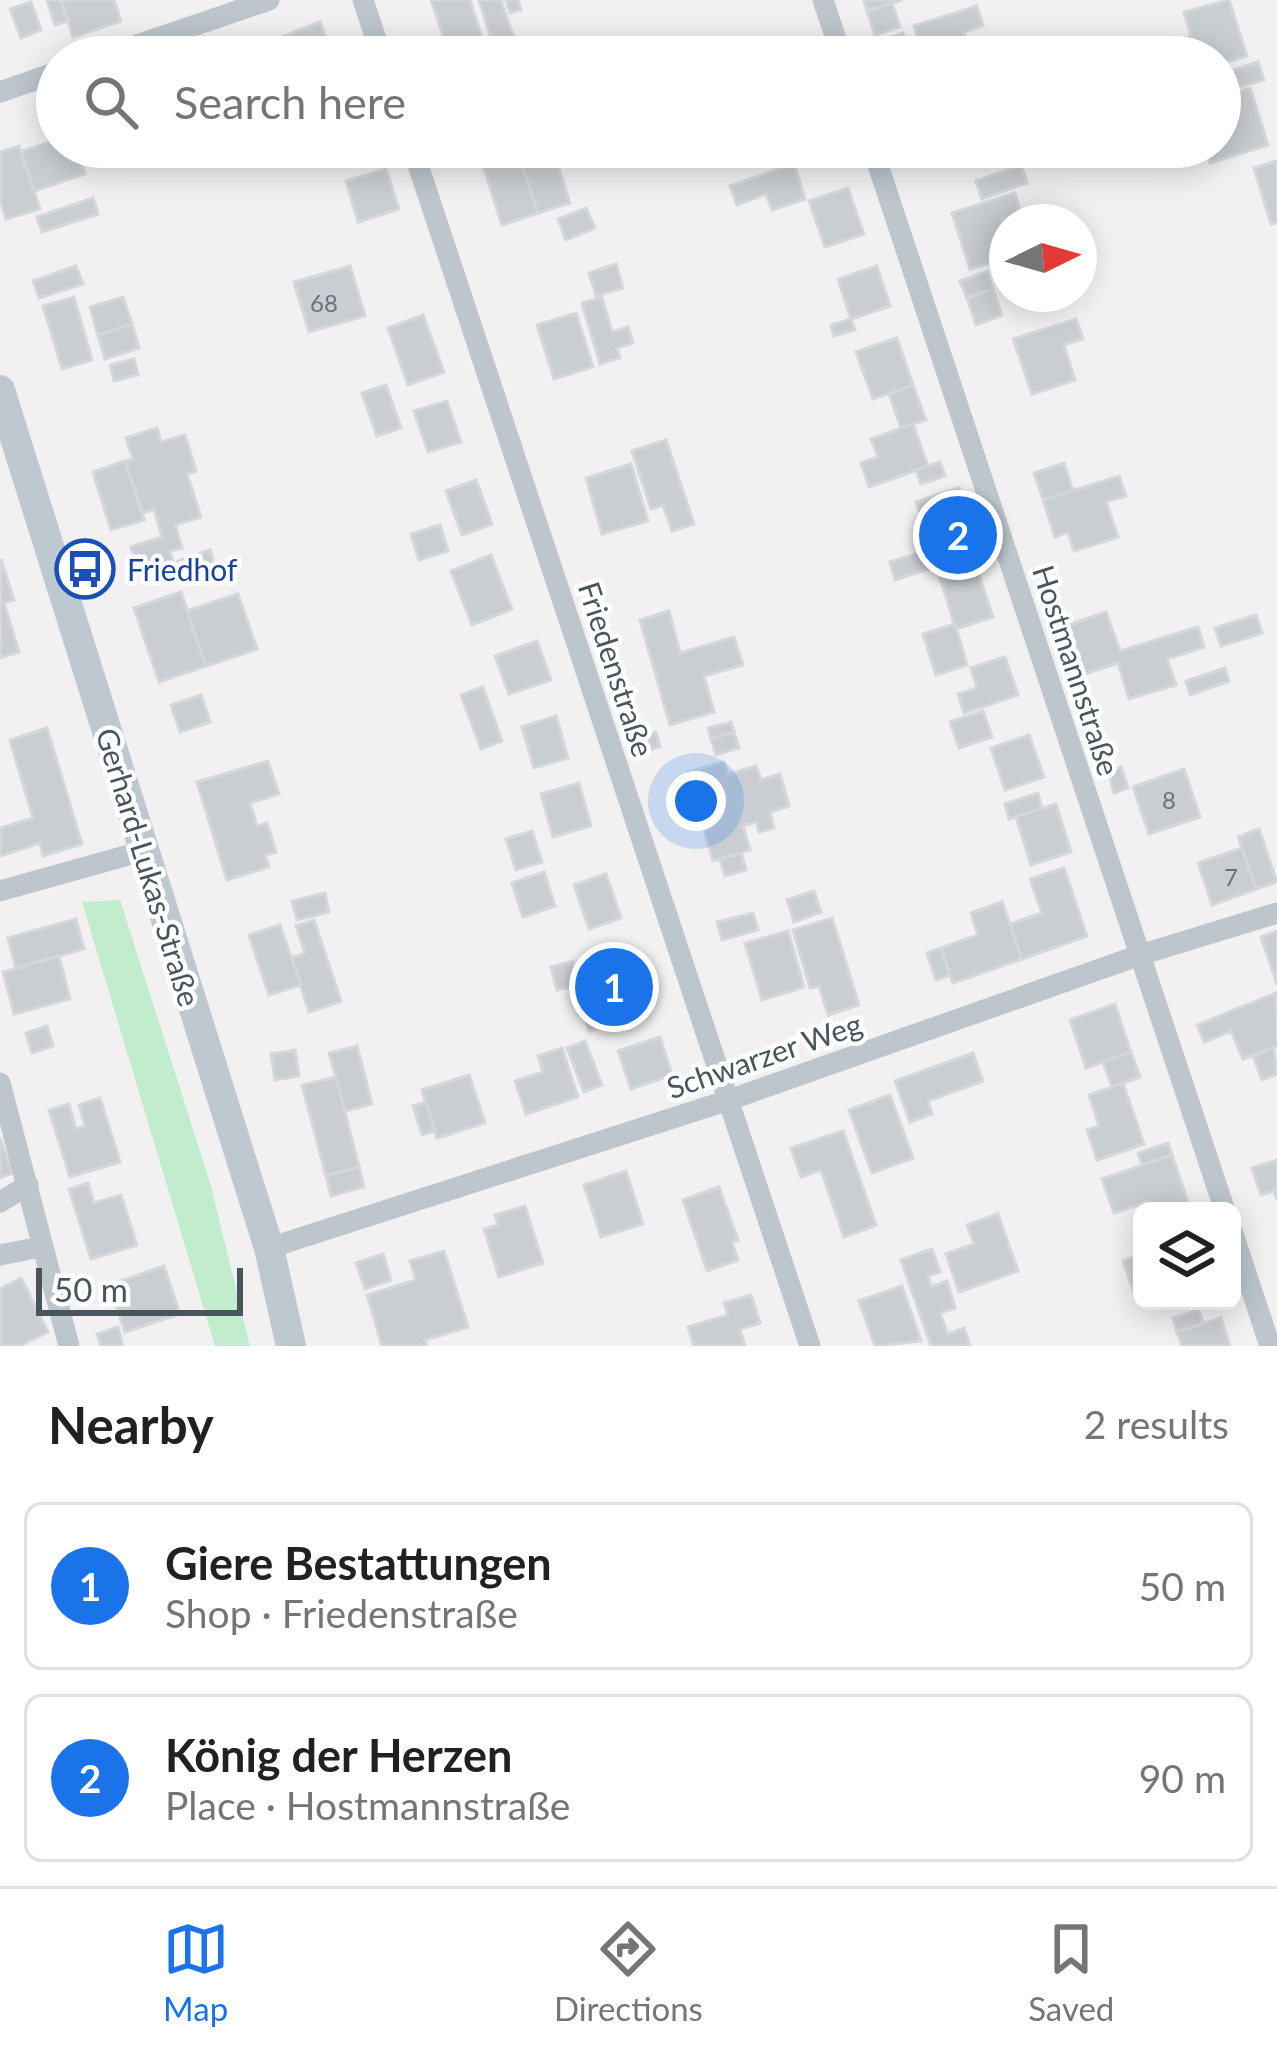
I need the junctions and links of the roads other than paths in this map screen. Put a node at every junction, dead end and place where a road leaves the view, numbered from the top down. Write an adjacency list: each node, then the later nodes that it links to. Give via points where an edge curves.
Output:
1 (269, 0): 4 (street)
2 (363, 0): 5 (street)
3 (823, 0): 6 (street)
4 (164, 36)
5 (375, 36)
6 (835, 36)
7 (36, 79): 8 (street)
8 (0, 92)
9 (419, 168): 17 (street, Friedenstraße)
10 (879, 168): 15 (street, Hostmannstraße)
11 (0, 390): 12 (street, Gerhard-Lukas-Straße)
12 (143, 851): 13 (street); 22 (street, Gerhard-Lukas-Straße)
13 (0, 891)
14 (1277, 913): 15 (street, Schwarzer Weg)
15 (1140, 955): 17 (street, Schwarzer Weg); 20 (street, Hostmannstraße)
16 (0, 1083): 18 (street)
17 (729, 1100): 22 (street, Schwarzer Weg); 27 (street, Friedenstraße)
18 (28, 1185): 19 (street); 21 (street)
19 (0, 1202)
20 (1222, 1202)
21 (41, 1246): 23 (street); 25 (street)
22 (269, 1248): 26 (street, Gerhard-Lukas-Straße)
23 (0, 1255)
24 (1241, 1259): 28 (street)
25 (69, 1346)
26 (290, 1346)
27 (811, 1346)
28 (1270, 1346)

